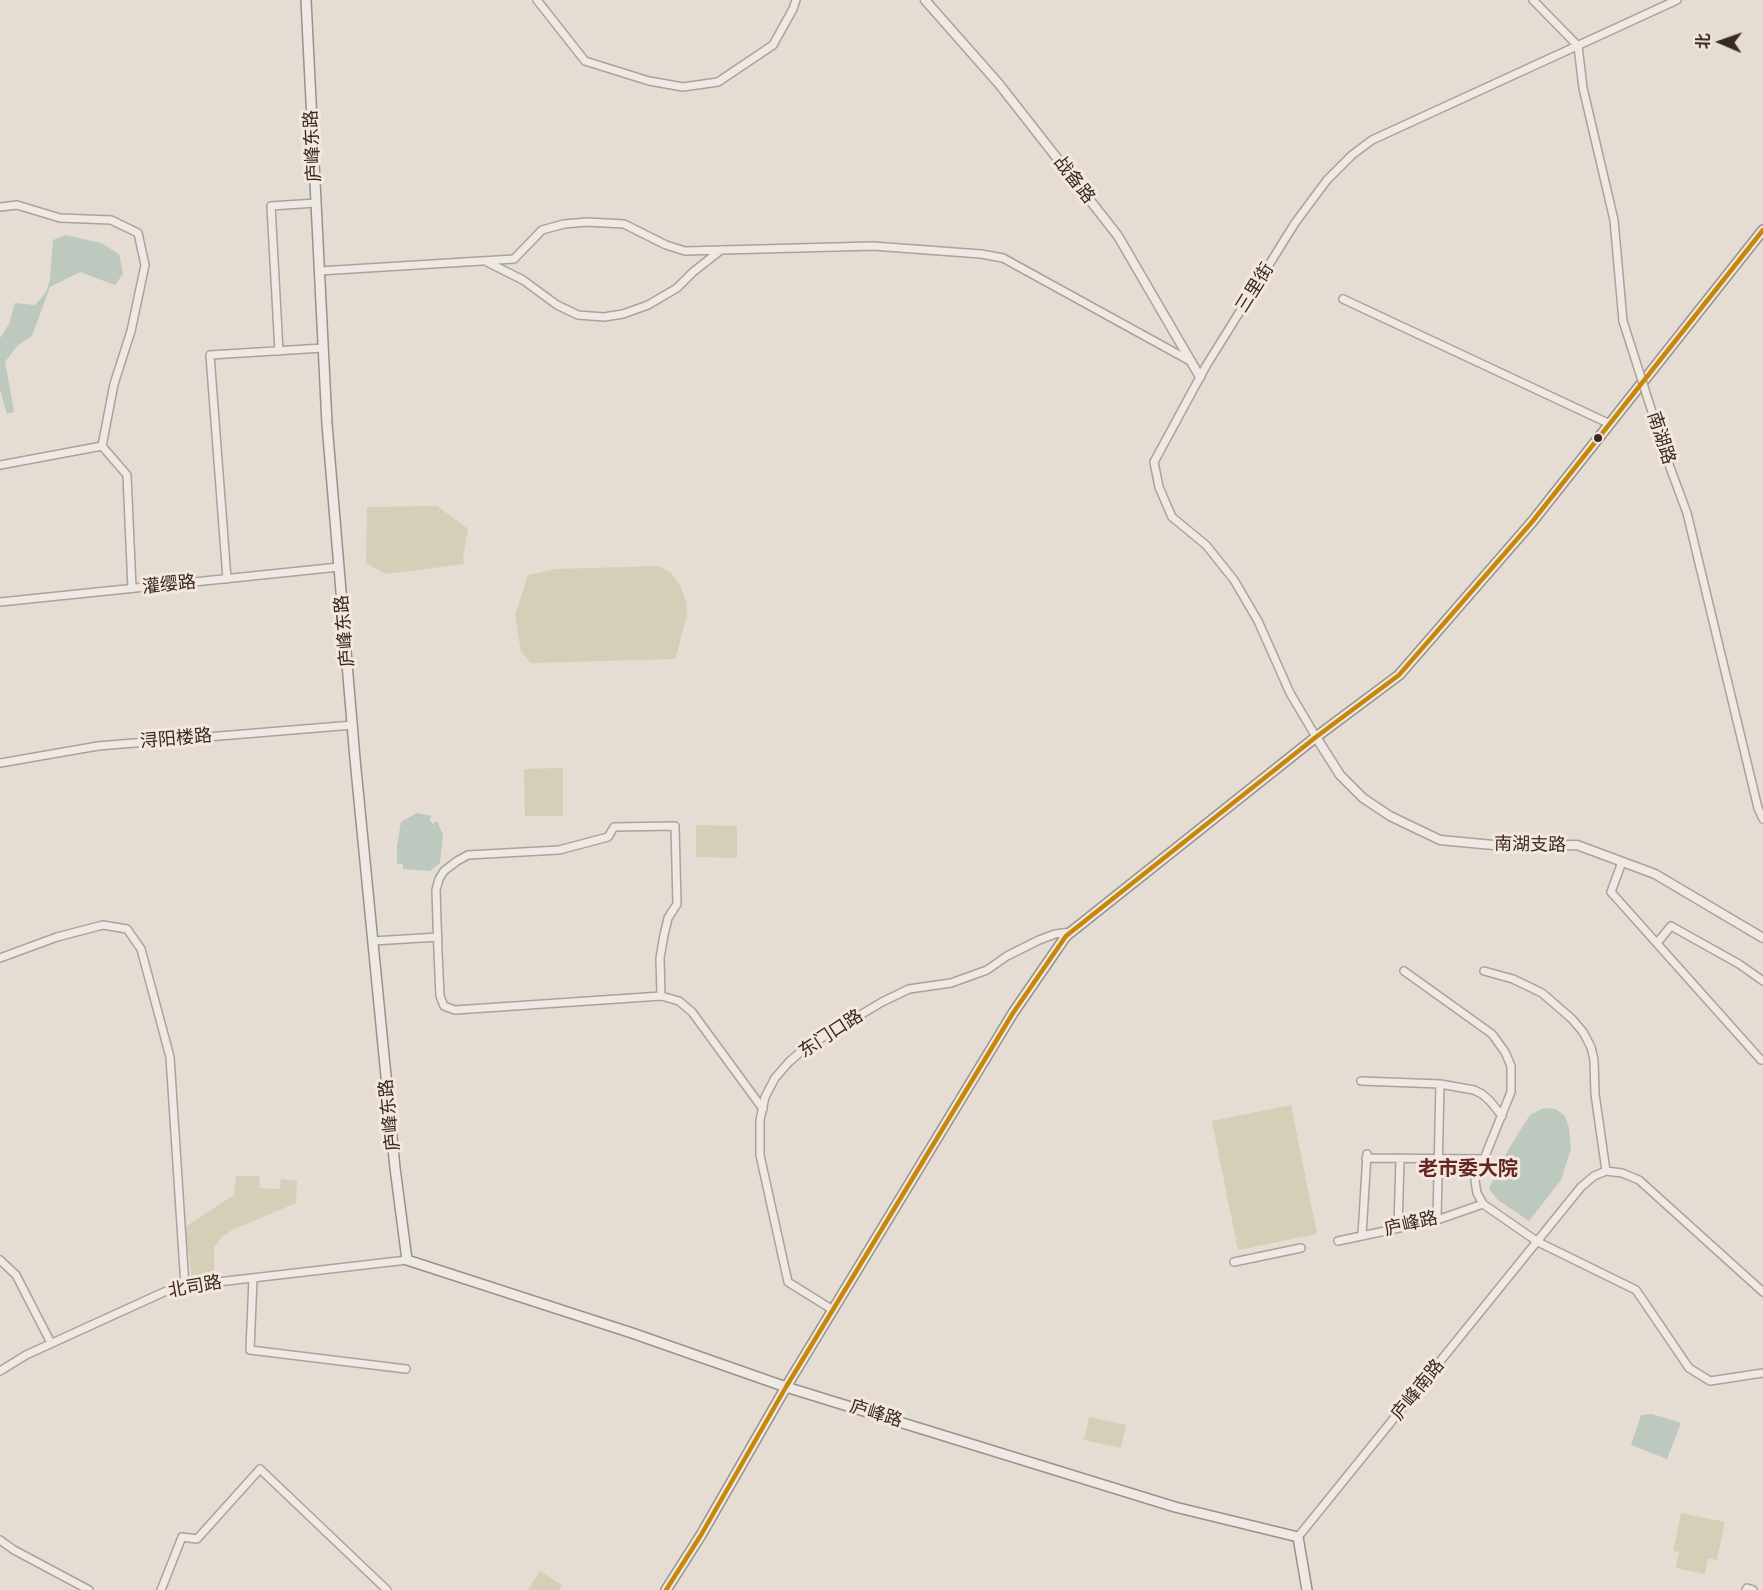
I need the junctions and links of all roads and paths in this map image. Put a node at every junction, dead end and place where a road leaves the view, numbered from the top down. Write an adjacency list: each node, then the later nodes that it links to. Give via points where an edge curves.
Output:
1 (306, 0): 8 (main road, 庐峰东路)
2 (537, 0): 3 (street, via 585,61 610,71 683,87 718,82 773,45)
3 (796, 0)
4 (925, 0): 17 (street, 战备路, via 999,84 1118,236)
5 (1533, 0): 7 (street)
6 (1677, 0): 7 (street, 三里街)
7 (1578, 46): 18 (street, 三里街, via 1372,141 1352,155 1294,223); 29 (street, 南湖路, bridge, via 1583,88 1614,220 1623,321 1690,524)
8 (316, 203): 13 (main road, 庐峰东路); 16 (street, via 272,206)
9 (0, 207): 20 (street, via 17,205 60,218 111,220 138,233 145,265)
10 (1763, 230): 19 (main road)
11 (721, 250): 12 (street, via 685,251 624,224 587,222 542,230 514,259); 12 (street, via 677,288 648,305 604,317 578,315); 17 (street, via 873,246 1003,258)
12 (485, 261): 13 (street)
13 (319, 271): 15 (main road, 庐峰东路)
14 (1343, 299): 19 (street)
15 (323, 348): 16 (street); 22 (main road, 庐峰东路)
16 (279, 351): 23 (street, via 210,355)
17 (1192, 362): 18 (street, 战备路)
18 (1200, 377): 27 (street, 三里街, via 1154,462 1158,487 1172,517 1206,545 1234,580)
19 (1610, 424): 27 (main road, via 1532,522 1399,675)
20 (102, 446): 21 (street); 24 (street, via 127,475)
21 (0, 465)
22 (339, 567): 23 (street, 灌缨路); 26 (main road, 庐峰东路)
23 (227, 579): 24 (street, 灌缨路)
24 (132, 588): 25 (street, 灌缨路)
25 (0, 602)
26 (353, 725): 28 (street, 浔阳楼路, via 98,746); 34 (main road, 庐峰东路)
27 (1316, 737): 30 (street, 南湖支路, via 1340,775 1363,798 1440,840 1504,846 1577,845); 31 (main road)
28 (0, 763)
29 (1763, 819)
30 (1622, 862): 33 (street, 南湖支路, via 1654,874); 35 (street, via 1611,892)
31 (1071, 932): 44 (street, 东门口路, via 1040,940 987,970 951,983 909,989 882,1002 805,1048 789,1062 775,1078); 63 (main road, via 1013,1013)
32 (438, 937): 34 (street); 40 (street, via 440,996 444,1006 455,1010); 40 (street, via 439,879 468,855 559,850 608,837 614,827 675,826 677,904 664,935)
33 (1763, 938)
34 (373, 940): 58 (main road, 庐峰东路)
35 (1657, 943): 39 (street, via 1671,926); 41 (street)
36 (0, 958): 61 (street, via 103,925 128,929 141,949 170,1057)
37 (1404, 971): 45 (street, via 1500,1042 1512,1077)
38 (1484, 971): 49 (street, via 1542,993 1583,1032 1594,1060)
39 (1763, 981)
40 (661, 996): 44 (street, via 679,1001 692,1012)
41 (1763, 1060)
42 (1361, 1082): 43 (street)
43 (1440, 1084): 45 (street, via 1482,1094); 47 (street)
44 (763, 1109): 63 (street, 东门口路, via 760,1155 788,1282)
45 (1502, 1116): 48 (street)
46 (1400, 1159): 47 (street); 52 (street); 53 (street, via 1367,1156)
47 (1437, 1159): 48 (street); 51 (street)
48 (1483, 1159): 50 (street, via 1475,1181)
49 (1606, 1172): 55 (street, 庐峰南路, via 1581,1187); 62 (street, via 1639,1180)
50 (1484, 1204): 51 (street, 庐峰路); 55 (street)
51 (1437, 1220): 52 (street, 庐峰路)
52 (1398, 1228): 53 (street, 庐峰路)
53 (1362, 1236): 54 (street, 庐峰路)
54 (1338, 1241)
55 (1538, 1242): 67 (street, via 1636,1290 1689,1368 1710,1381); 69 (street, 庐峰南路)
56 (1301, 1248): 59 (street)
57 (0, 1260): 64 (street, via 16,1275)
58 (407, 1260): 60 (street, 北司路); 68 (main road, 庐峰路)
59 (1234, 1262)
60 (253, 1278): 61 (street, 北司路); 65 (street, via 250,1350)
61 (185, 1286): 64 (street, 北司路)
62 (1763, 1293)
63 (833, 1310): 68 (main road)
64 (51, 1343): 66 (street, 北司路)
65 (406, 1369)
66 (0, 1371)
67 (1763, 1373)
68 (786, 1387): 69 (main road, 庐峰路, via 1175,1507); 74 (main road)
69 (1298, 1538): 75 (main road)
70 (0, 1540): 71 (street)
71 (89, 1590)
72 (160, 1590): 73 (street, via 182,1537 197,1539 260,1469)
73 (387, 1590)
74 (666, 1590)
75 (1307, 1590)
76 (1746, 1590): 77 (street)
77 (1753, 1590)

